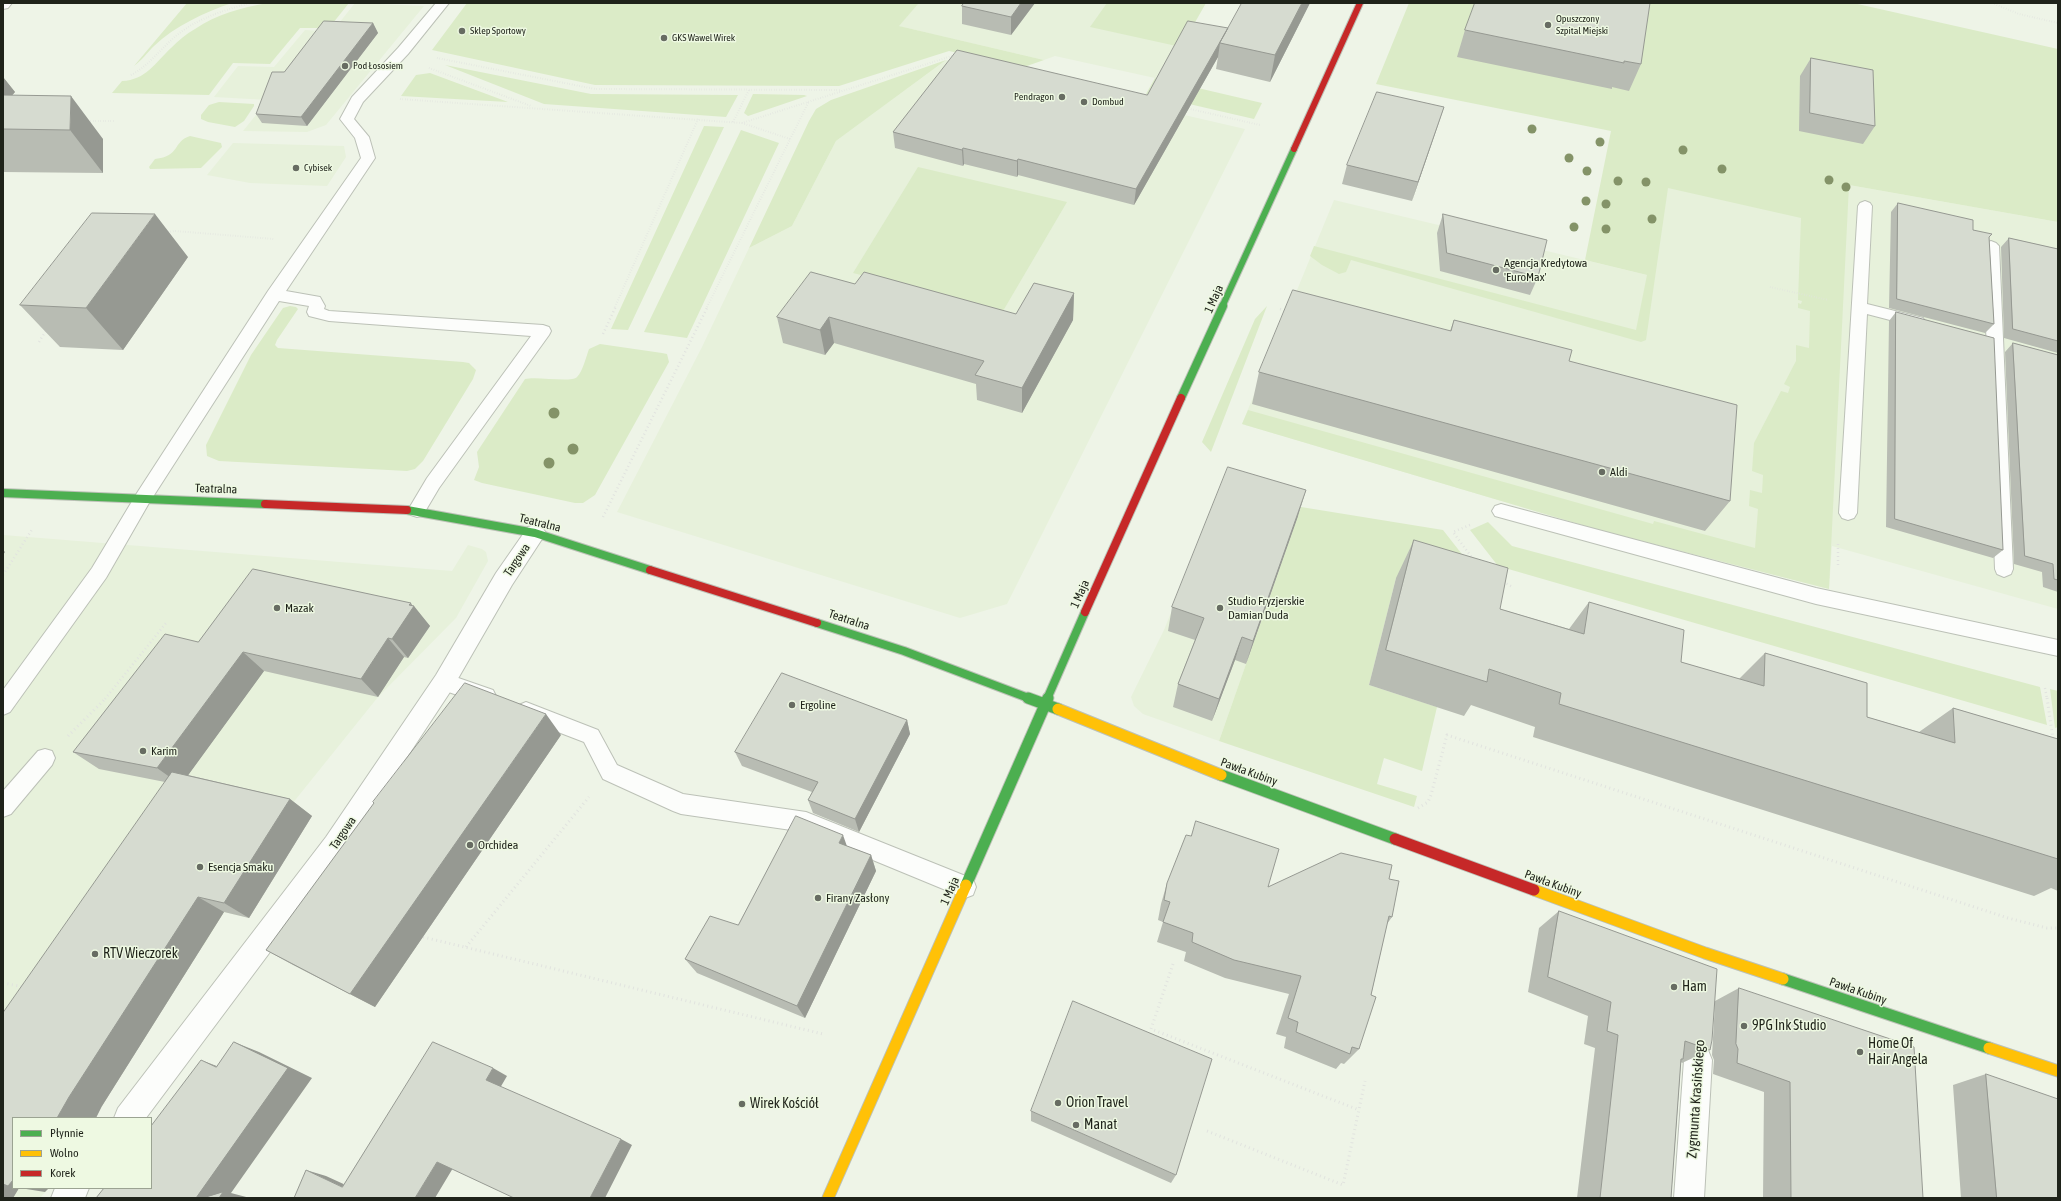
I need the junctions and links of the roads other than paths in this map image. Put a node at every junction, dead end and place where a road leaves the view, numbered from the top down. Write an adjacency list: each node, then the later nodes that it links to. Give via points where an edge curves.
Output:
1 (5, 3): 4 (street)
2 (443, 3): 7 (lane, via 357,100 347,119 362,137 368,158)
3 (1360, 3): 19 (street, 1 Maja)
4 (3, 5)
5 (1865, 206): 8 (lane)
6 (1991, 246): 16 (lane)
7 (274, 295): 11 (lane); 12 (lane, via 314,301 317,306 315,312 329,316 544,331 433,483)
8 (1860, 307): 9 (lane); 14 (lane)
9 (1935, 327)
10 (3, 493): 11 (street, Teatralna)
11 (143, 498): 12 (street, Teatralna); 20 (lane, via 99,573)
12 (417, 510): 15 (street, Teatralna)
13 (1501, 511): 17 (lane, via 1837,601)
14 (1848, 513)
15 (535, 533): 18 (street, Targowa, via 504,579); 19 (street, Teatralna, via 904,651)
16 (2004, 569)
17 (2058, 648)
18 (444, 682): 23 (lane, via 468,688 591,736 610,772 681,804 806,822); 28 (street, Targowa, via 335,845)
19 (1046, 704): 23 (street, 1 Maja); 24 (street, Pawła Kubiny, via 1182,761)
20 (3, 706)
21 (45, 758): 22 (lane)
22 (3, 807)
23 (965, 887): 31 (street, 1 Maja)
24 (1706, 953): 25 (lane); 27 (street, Pawła Kubiny)
25 (1704, 977)
26 (1699, 1048): 32 (street, Zygmunta Krasińskiego)
27 (2058, 1071)
28 (129, 1117)
29 (73, 1189): 30 (street)
30 (66, 1198)
31 (828, 1198)
32 (1689, 1198)

